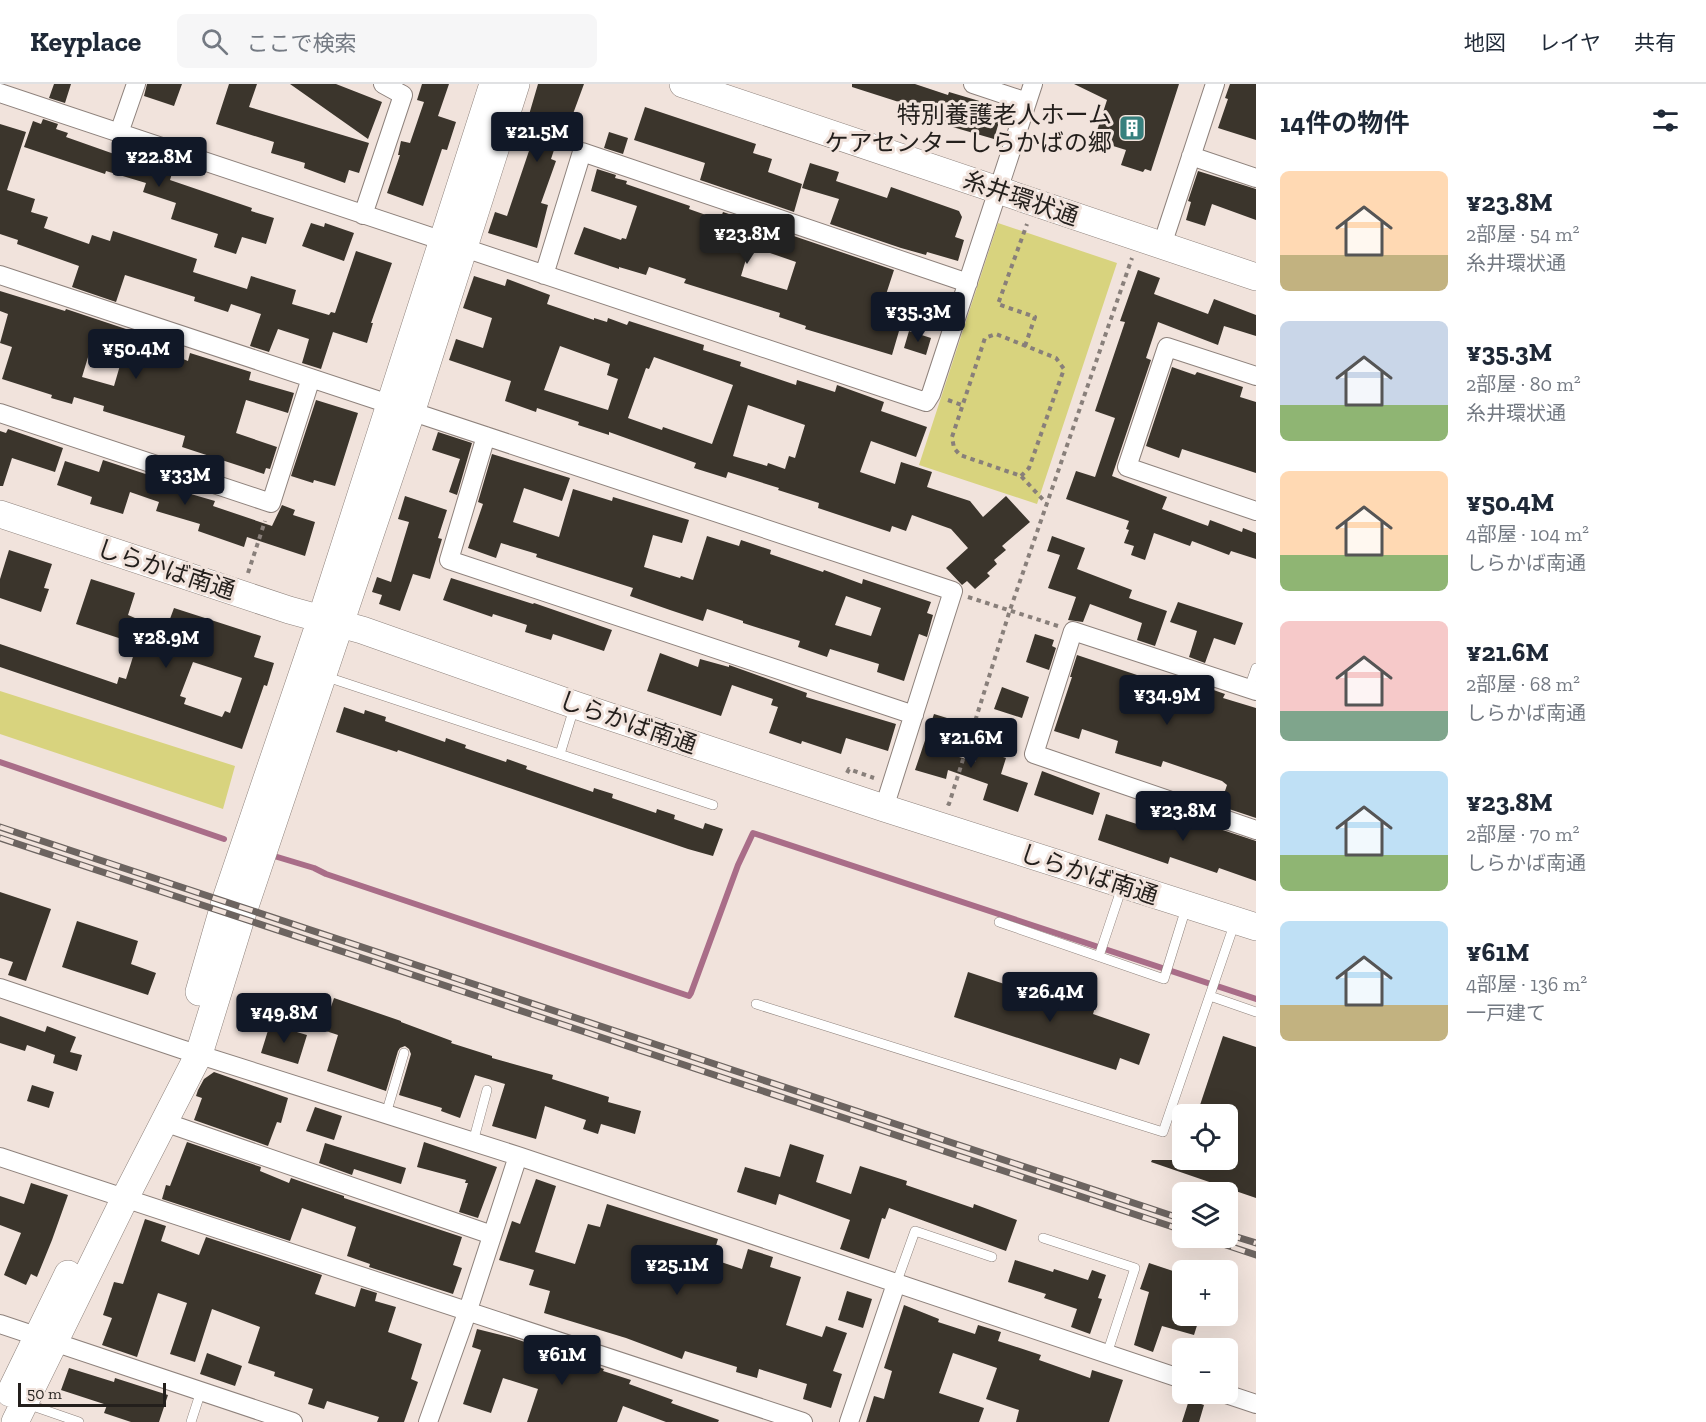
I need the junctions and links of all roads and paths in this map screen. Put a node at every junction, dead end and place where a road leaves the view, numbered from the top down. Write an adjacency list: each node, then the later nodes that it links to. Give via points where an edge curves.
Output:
1 (136, 84): 12 (street)
2 (383, 84): 16 (street, via 403,95)
3 (493, 84): 19 (street)
4 (516, 84): 19 (street)
5 (683, 84): 15 (street, 糸井環状通)
6 (973, 84): 11 (street)
7 (1033, 84): 11 (street)
8 (1215, 84): 13 (street)
9 (25, 92): 10 (street); 12 (street)
10 (0, 93)
11 (1027, 102): 15 (street)
12 (119, 133): 16 (street)
13 (1191, 156): 14 (street); 18 (street)
14 (1256, 178)
15 (998, 190): 18 (street, 糸井環状通); 23 (street)
16 (363, 215): 19 (street)
17 (1027, 224): 24 (path, via 998,304 1035,317)
18 (1150, 241): 22 (street, 糸井環状通); 32 (path)
19 (454, 245): 21 (street); 27 (street)
20 (0, 275): 26 (street)
21 (544, 275): 23 (street, via 926,402); 23 (street, via 582,152)
22 (1256, 277)
23 (968, 283)
24 (1025, 346): 30 (path, via 1056,358 1064,369 1029,468); 30 (path, via 996,334 985,338 952,437 960,455)
25 (1256, 376): 33 (street, via 1167,347 1127,467)
26 (311, 378): 27 (street); 31 (street)
27 (401, 407): 29 (street); 38 (street)
28 (0, 413): 31 (street)
29 (486, 436): 35 (street); 44 (street, via 449,560)
30 (1021, 476): 32 (path)
31 (271, 503): 36 (path)
32 (1046, 503): 37 (path)
33 (1256, 511)
34 (0, 514): 36 (street, しらかば南通)
35 (953, 591): 37 (path); 44 (street)
36 (241, 594): 38 (street, しらかば南通)
37 (1010, 610): 39 (path); 48 (path, via 949,804)
38 (330, 621): 41 (street); 43 (street, しらかば南通); 60 (street, via 225,902 191,1020)
39 (1073, 631): 42 (street); 50 (street, via 1034,754)
40 (1256, 668): 42 (lane)
41 (322, 675): 45 (lane); 60 (street, via 241,918)
42 (1253, 689)
43 (575, 705): 45 (lane); 47 (street, しらかば南通)
44 (914, 715): 47 (street)
45 (560, 754): 49 (lane)
46 (849, 769): 47 (path)
47 (888, 796): 51 (street, しらかば南通)
48 (937, 800)
49 (713, 806)
50 (1256, 830)
51 (1122, 885): 52 (street, しらかば南通); 55 (lane)
52 (1187, 905): 54 (street, しらかば南通); 55 (lane, via 1164,979)
53 (999, 922): 55 (lane)
54 (1246, 924): 57 (lane)
55 (1099, 957)
56 (0, 988): 60 (street)
57 (1210, 996): 58 (lane, via 1163,1132); 59 (lane)
58 (756, 1004)
59 (1256, 1012)
60 (190, 1052): 63 (street); 64 (street); 68 (street)
61 (404, 1053): 63 (lane)
62 (487, 1090): 65 (lane)
63 (386, 1114): 65 (street)
64 (164, 1122): 68 (street); 69 (street)
65 (473, 1142): 66 (street)
66 (518, 1156): 69 (street); 72 (street)
67 (0, 1157): 68 (street)
68 (117, 1196): 73 (street); 75 (street)
69 (492, 1235): 73 (street)
70 (1043, 1238): 76 (lane, via 1135,1268)
71 (992, 1257): 72 (lane, via 915,1231)
72 (896, 1284): 76 (street); 88 (street)
73 (468, 1310): 86 (street); 87 (street)
74 (0, 1324): 75 (street)
75 (46, 1339): 78 (street); 81 (street); 82 (street)
76 (1107, 1354): 77 (street)
77 (1172, 1376)
78 (201, 1391): 84 (lane); 85 (street)
79 (1238, 1398): 80 (street)
80 (1256, 1404)
81 (20, 1412): 83 (lane)
82 (0, 1413)
83 (79, 1422)
84 (191, 1422)
85 (293, 1422)
86 (428, 1422)
87 (803, 1422)
88 (849, 1422)

